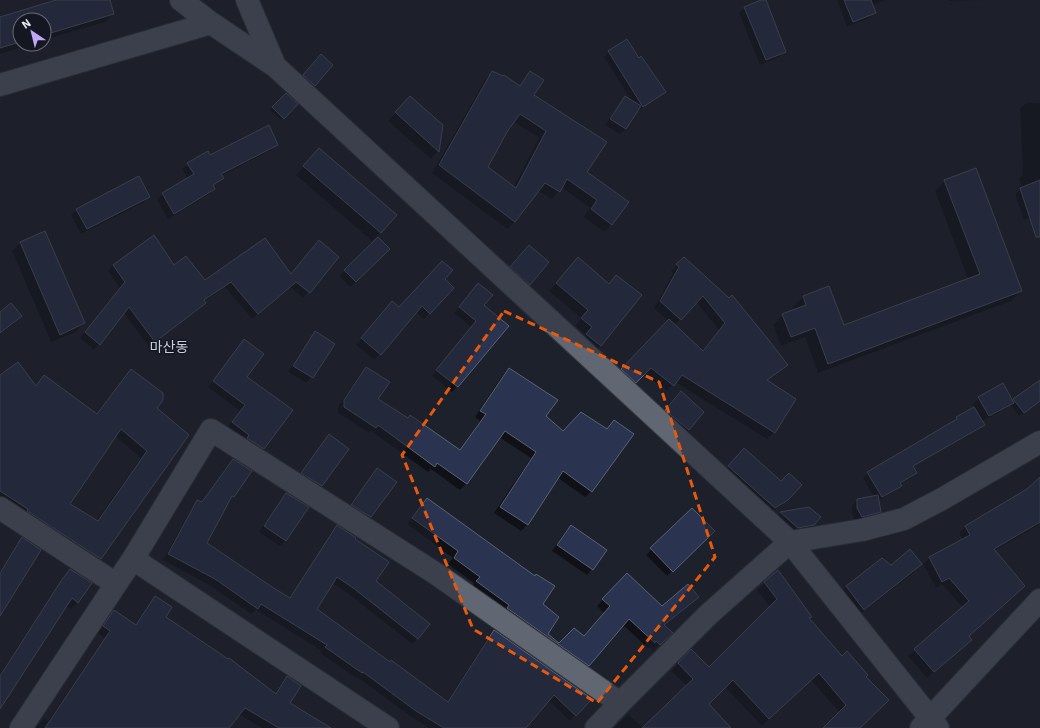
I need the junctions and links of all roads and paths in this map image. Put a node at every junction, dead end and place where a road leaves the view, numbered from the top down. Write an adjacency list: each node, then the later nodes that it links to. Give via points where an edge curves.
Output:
1 (181, 0): 3 (street)
2 (248, 0): 4 (street)
3 (211, 23): 4 (street); 5 (street)
4 (275, 66): 8 (street)
5 (0, 86)
6 (1040, 442): 8 (street, via 904,519 862,530)
7 (0, 508): 10 (street)
8 (790, 542): 12 (street, via 709,614); 13 (street)
9 (133, 559): 10 (street); 12 (street, via 211,430 434,573); 15 (street)
10 (116, 584): 14 (street)
11 (1040, 600): 13 (street)
12 (620, 703): 16 (street)
13 (930, 725)
14 (21, 728)
15 (388, 728)
16 (596, 728)

